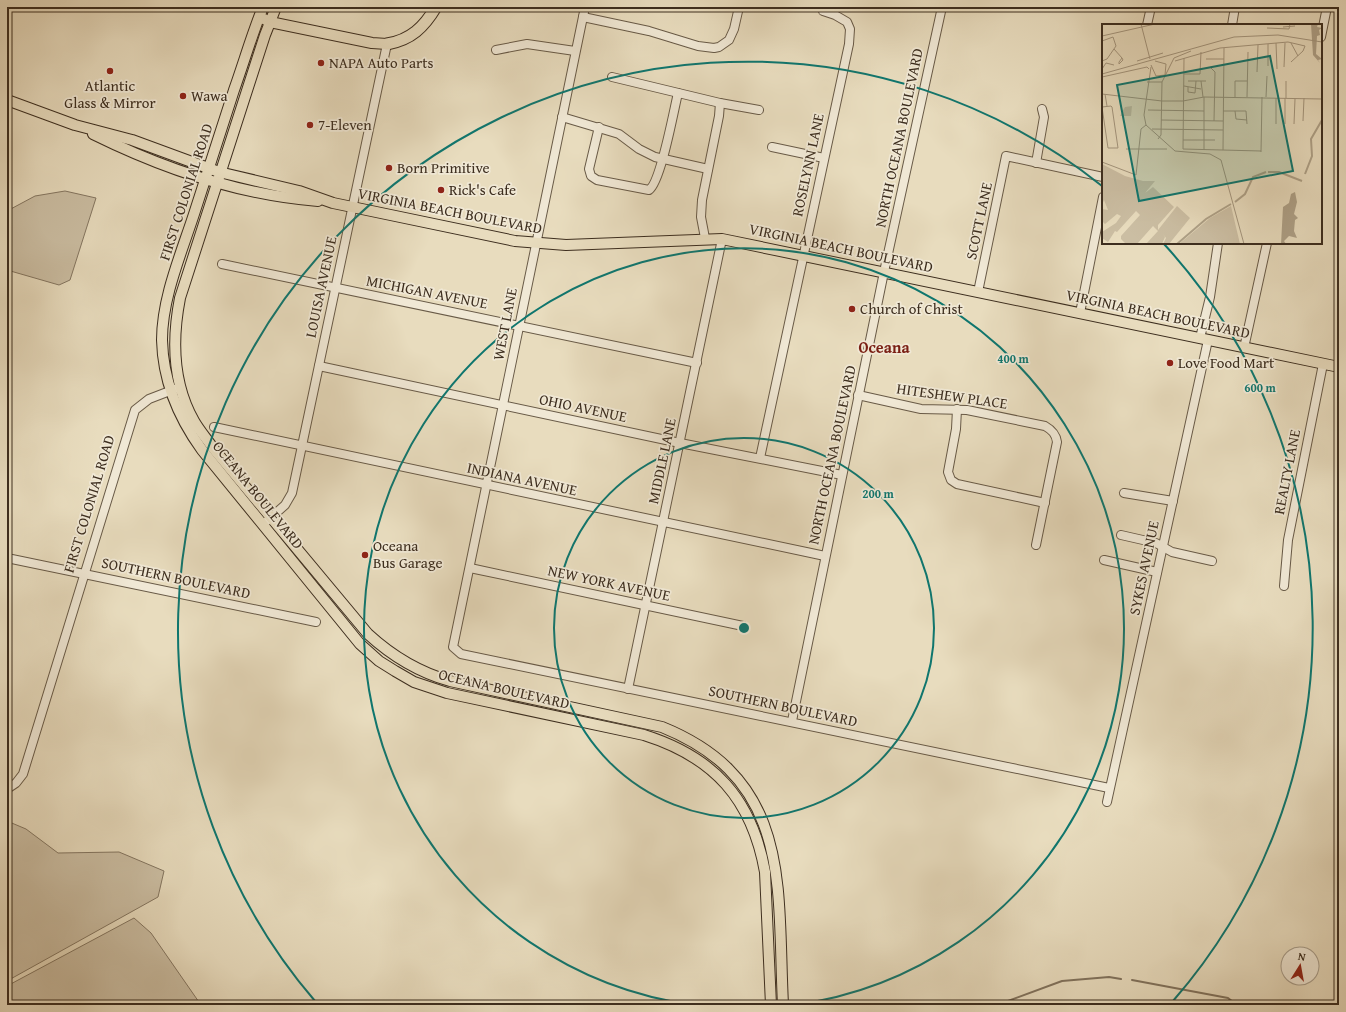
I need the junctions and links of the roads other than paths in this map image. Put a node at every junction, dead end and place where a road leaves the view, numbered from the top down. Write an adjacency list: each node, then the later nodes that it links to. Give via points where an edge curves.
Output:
1 (276, 7): 12 (main road, FIRST COLONIAL ROAD)
2 (436, 7): 16 (highway, via 417,32 403,41)
3 (585, 7): 11 (street, WEST LANE)
4 (739, 7): 11 (street, via 729,40 714,48)
5 (942, 7): 48 (street, NORTH OCEANA BOULEVARD)
6 (1151, 7): 13 (street)
7 (1235, 7): 14 (street)
8 (1327, 7): 15 (street)
9 (823, 11): 29 (street, ROSELYNN LANE, via 844,19 850,29)
10 (261, 12): 12 (main road); 32 (main road, FIRST COLONIAL ROAD)
11 (583, 17): 18 (street, WEST LANE)
12 (270, 22): 16 (main road); 34 (main road, FIRST COLONIAL ROAD)
13 (1147, 24)
14 (1232, 24)
15 (1322, 32)
16 (387, 44): 40 (street, LOUISA AVENUE)
17 (496, 50): 18 (street, via 527,44)
18 (575, 51): 25 (street, WEST LANE)
19 (612, 77): 20 (street)
20 (678, 92): 22 (street); 30 (street)
21 (7, 100): 26 (main road, VIRGINIA BEACH BOULEVARD)
22 (720, 103): 24 (street); 33 (street)
23 (1042, 109): 31 (street, via 1044,117)
24 (759, 110)
25 (562, 117): 27 (street); 43 (street, WEST LANE)
26 (75, 125): 32 (main road, VIRGINIA BEACH BOULEVARD, via 119,136); 36 (main road, VIRGINIA BEACH BOULEVARD, via 115,145)
27 (599, 127): 30 (street, via 619,134 647,153); 30 (street, via 590,169 594,179 649,190)
28 (772, 148): 29 (street)
29 (824, 158): 46 (street, ROSELYNN LANE)
30 (663, 159): 33 (street)
31 (1036, 163): 35 (street); 50 (street, SCOTT LANE, via 1006,156)
32 (208, 169): 34 (main road, VIRGINIA BEACH BOULEVARD); 36 (main road, FIRST COLONIAL ROAD)
33 (708, 169): 41 (street, via 701,210)
34 (220, 172): 37 (main road, FIRST COLONIAL ROAD); 39 (main road, VIRGINIA BEACH BOULEVARD, via 299,191)
35 (1102, 177)
36 (205, 180): 37 (main road, VIRGINIA BEACH BOULEVARD); 60 (main road, FIRST COLONIAL ROAD, via 172,283 165,316 163,356)
37 (216, 184): 39 (main road, VIRGINIA BEACH BOULEVARD, via 297,200); 59 (main road, FIRST COLONIAL ROAD, via 176,316 175,352)
38 (1102, 202): 51 (street)
39 (333, 203): 40 (main road, VIRGINIA BEACH BOULEVARD)
40 (354, 207): 43 (main road, VIRGINIA BEACH BOULEVARD); 49 (street, LOUISA AVENUE)
41 (705, 238): 42 (main road, VIRGINIA BEACH BOULEVARD); 43 (main road, VIRGINIA BEACH BOULEVARD, via 585,245)
42 (722, 239): 46 (main road, VIRGINIA BEACH BOULEVARD); 55 (street, MIDDLE LANE)
43 (535, 244): 52 (street, WEST LANE)
44 (1218, 244): 53 (street, SYKES AVENUE)
45 (1267, 244): 54 (street)
46 (804, 256): 48 (main road, VIRGINIA BEACH BOULEVARD); 67 (street, ROSELYNN LANE)
47 (222, 264): 49 (street, MICHIGAN AVENUE)
48 (884, 272): 50 (main road, VIRGINIA BEACH BOULEVARD); 61 (street, NORTH OCEANA BOULEVARD)
49 (336, 288): 52 (street, MICHIGAN AVENUE); 57 (street, LOUISA AVENUE)
50 (978, 292): 51 (main road, VIRGINIA BEACH BOULEVARD)
51 (1080, 313): 53 (main road, VIRGINIA BEACH BOULEVARD)
52 (519, 325): 55 (street, MICHIGAN AVENUE); 62 (street, WEST LANE)
53 (1204, 339): 54 (main road, VIRGINIA BEACH BOULEVARD); 71 (street, SYKES AVENUE)
54 (1244, 348): 56 (main road, VIRGINIA BEACH BOULEVARD)
55 (697, 363): 65 (street, MIDDLE LANE)
56 (1323, 364): 58 (main road, VIRGINIA BEACH BOULEVARD); 86 (street, REALTY LANE, via 1288,540)
57 (319, 366): 62 (street, OHIO AVENUE); 66 (street, LOUISA AVENUE)
58 (1339, 367)
59 (180, 386): 60 (street); 73 (main road, OCEANA BOULEVARD, via 202,434)
60 (170, 391): 75 (main road, OCEANA BOULEVARD, via 191,435); 85 (street, FIRST COLONIAL ROAD, via 149,399 135,410)
61 (858, 395): 63 (street, HITESHEW PLACE, via 922,409); 68 (street, NORTH OCEANA BOULEVARD)
62 (503, 406): 65 (street, OHIO AVENUE); 69 (street, WEST LANE)
63 (957, 409): 72 (street, via 948,468 951,480 957,484); 72 (street, HITESHEW PLACE, via 1051,429 1057,442)
64 (214, 427): 66 (street, INDIANA AVENUE)
65 (680, 443): 67 (street, OHIO AVENUE); 74 (street, MIDDLE LANE)
66 (302, 446): 69 (street, INDIANA AVENUE); 73 (street, LOUISA AVENUE, via 292,493 285,505)
67 (760, 458): 68 (street, OHIO AVENUE)
68 (842, 475): 79 (street, NORTH OCEANA BOULEVARD)
69 (486, 486): 74 (street, INDIANA AVENUE); 83 (street, WEST LANE)
70 (1124, 493): 71 (street)
71 (1173, 501): 78 (street, SYKES AVENUE)
72 (1045, 503): 77 (street)
73 (272, 517): 75 (street, LOUISA AVENUE); 95 (main road, OCEANA BOULEVARD, via 368,634 403,662 450,681 662,727 708,752 735,776)
74 (663, 523): 79 (street, INDIANA AVENUE); 87 (street, MIDDLE LANE)
75 (262, 524): 96 (main road, OCEANA BOULEVARD, via 360,644 379,661 414,682 442,691 644,735 665,742 686,751 703,763)
76 (1121, 535): 78 (street)
77 (1036, 545)
78 (1163, 546): 82 (street, via 1172,552); 84 (street, SYKES AVENUE)
79 (825, 556): 92 (street, NORTH OCEANA BOULEVARD)
80 (7, 558): 85 (street, SOUTHERN BOULEVARD)
81 (1104, 560): 84 (street)
82 (1212, 561)
83 (470, 568): 87 (street, NEW YORK AVENUE); 90 (street, WEST LANE)
84 (1157, 572): 93 (street, SYKES AVENUE)
85 (84, 573): 88 (street, SOUTHERN BOULEVARD); 94 (street, FIRST COLONIAL ROAD, via 22,774)
86 (1284, 586)
87 (646, 605): 89 (street, NEW YORK AVENUE); 91 (street, MIDDLE LANE)
88 (316, 622)
89 (743, 626)
90 (453, 647): 91 (street, SOUTHERN BOULEVARD, via 461,654)
91 (628, 688): 92 (street, SOUTHERN BOULEVARD)
92 (792, 722): 93 (street, SOUTHERN BOULEVARD)
93 (1109, 788): 97 (street, SYKES AVENUE)
94 (8, 789)
95 (748, 793): 96 (main road); 99 (main road, OCEANA BOULEVARD, via 761,816 777,870)
96 (738, 799): 98 (main road, OCEANA BOULEVARD, via 754,829 765,872)
97 (1107, 802)
98 (771, 1005)
99 (783, 1005)

